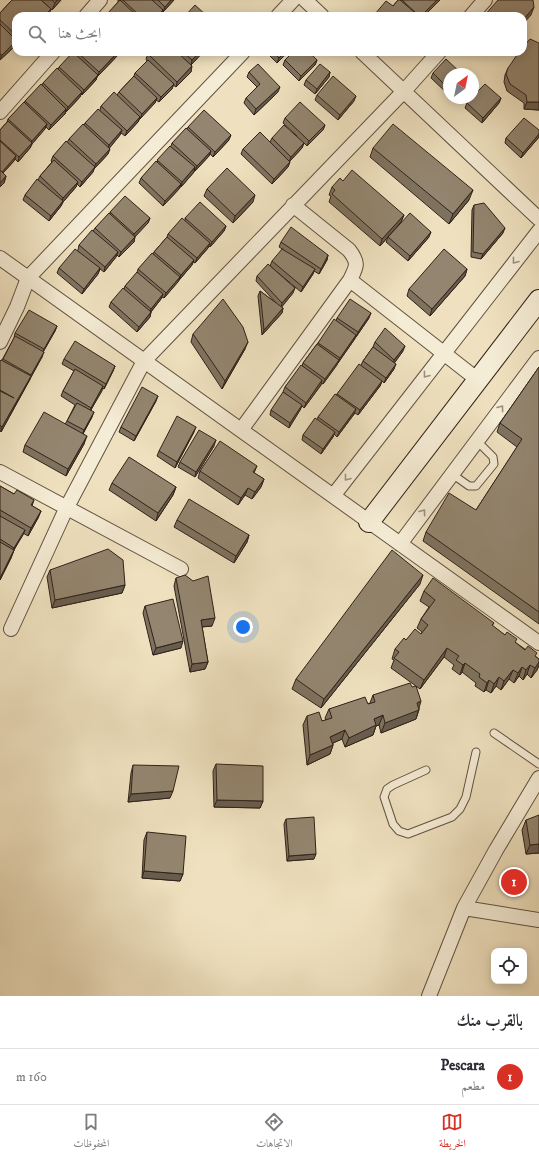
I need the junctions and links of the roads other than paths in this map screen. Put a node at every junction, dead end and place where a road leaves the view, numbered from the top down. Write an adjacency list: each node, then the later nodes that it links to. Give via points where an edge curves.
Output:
1 (100, 0): 5 (street)
2 (293, 0): 6 (street)
3 (305, 0): 7 (street)
4 (485, 0): 8 (street)
5 (90, 12)
6 (282, 12)
7 (318, 12)
8 (474, 12)
9 (49, 56): 14 (street)
10 (239, 56): 19 (street)
11 (366, 56): 13 (street)
12 (435, 56): 13 (street)
13 (404, 91): 15 (street); 16 (street)
14 (0, 112)
15 (293, 205): 20 (street, via 349,250 356,259 357,268); 25 (street)
16 (539, 219)
17 (539, 231): 23 (street, one-way to 23)
18 (0, 258): 19 (street)
19 (28, 278): 22 (street); 25 (street)
20 (350, 280): 23 (street); 27 (street)
21 (539, 300): 26 (street)
22 (0, 342)
23 (443, 353): 26 (street); 31 (street, one-way to 31)
24 (539, 358): 28 (street, one-way to 24)
25 (144, 361): 27 (street); 32 (street)
26 (478, 380): 33 (street)
27 (240, 430): 31 (street)
28 (477, 441): 30 (street); 30 (lane, via 494,457 494,464 476,486 469,486)
29 (0, 472): 32 (street)
30 (452, 474): 34 (street, one-way to 30)
31 (333, 496): 33 (street)
32 (66, 509): 35 (street); 36 (street)
33 (369, 522): 34 (street)
34 (400, 544): 37 (street)
35 (181, 569)
36 (11, 629)
37 (539, 643)
38 (494, 733): 40 (lane)
39 (476, 752): 41 (lane, via 466,797 460,809 452,817 408,834 399,831 392,824 384,797 387,789)
40 (539, 764)
41 (426, 770)
42 (539, 778): 43 (street)
43 (464, 908): 44 (street); 45 (street)
44 (539, 920)
45 (429, 996)

